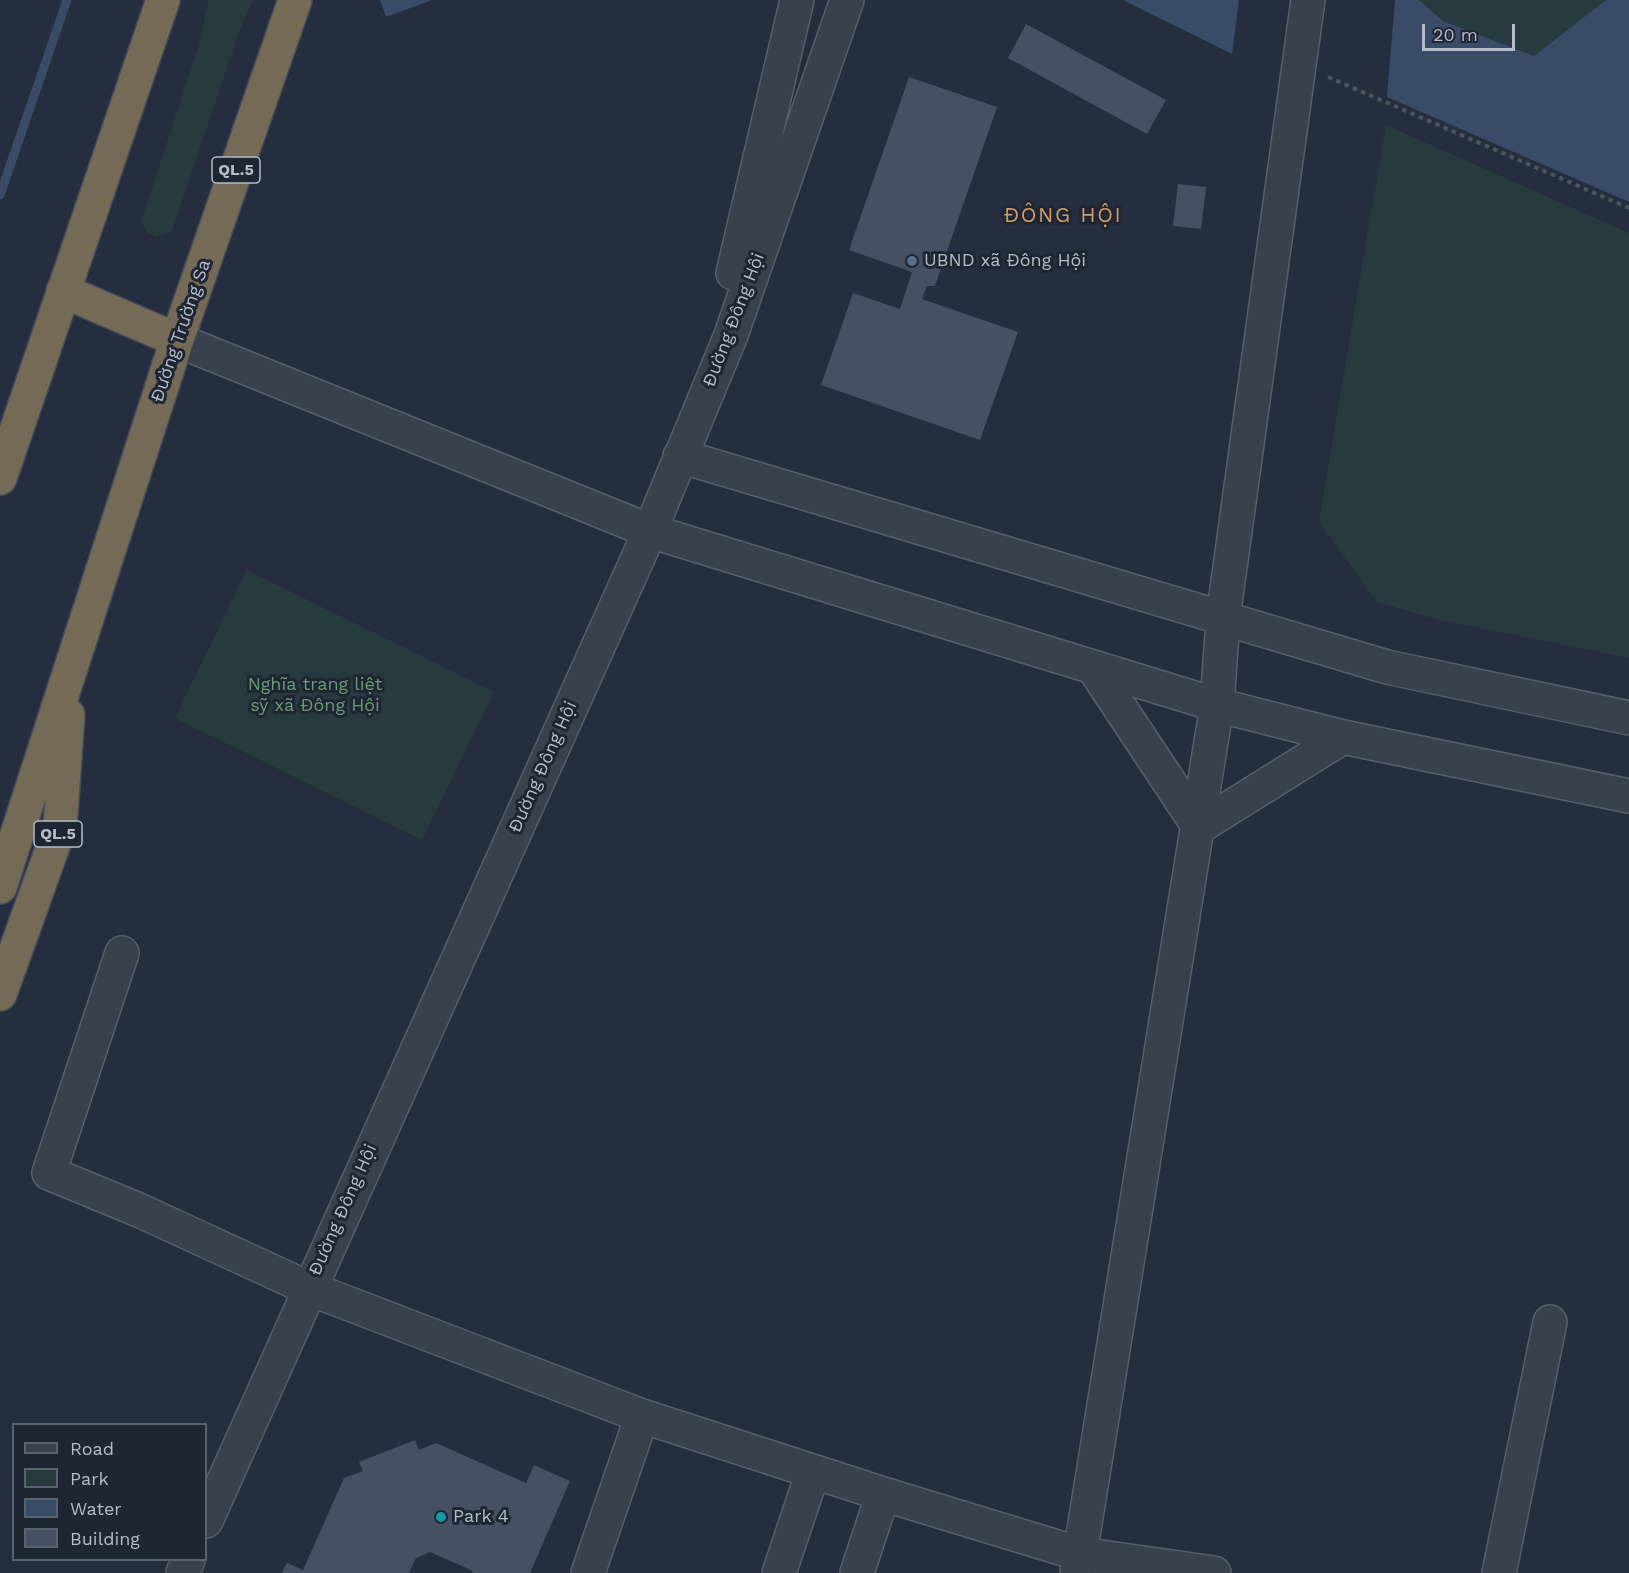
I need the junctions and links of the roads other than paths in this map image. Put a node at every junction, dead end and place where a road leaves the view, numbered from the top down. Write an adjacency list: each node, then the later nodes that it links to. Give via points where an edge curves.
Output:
1 (163, 0): 6 (highway)
2 (295, 0): 7 (highway, Đường Trường Sa / QL.5)
3 (797, 0): 8 (street)
4 (847, 0): 8 (street, Đường Đông Hội, via 731,335)
5 (1308, 0): 12 (street)
6 (63, 291): 7 (highway); 10 (highway)
7 (177, 340): 11 (street); 13 (highway, Đường Trường Sa / QL.5)
8 (704, 400): 9 (street, Đường Đông Hội)
9 (680, 456): 11 (street, Đường Đông Hội); 12 (street)
10 (0, 478)
11 (650, 531): 14 (street); 23 (street, Đường Đông Hội)
12 (1223, 618): 15 (street); 16 (street, via 1387,667)
13 (72, 665): 20 (highway, Đường Trường Sa / QL.5); 22 (highway, Đường Trường Sa / QL.5, via 60,826)
14 (1093, 667): 15 (street); 19 (street)
15 (1217, 705): 17 (street); 19 (street)
16 (1629, 718)
17 (1343, 737): 18 (street); 19 (street)
18 (1629, 796)
19 (1199, 827): 29 (street)
20 (0, 887)
21 (122, 953): 23 (street, via 49,1173)
22 (0, 994)
23 (308, 1288): 25 (street); 28 (street, Đường Đông Hội)
24 (1550, 1322): 34 (street)
25 (642, 1416): 26 (street); 30 (street)
26 (813, 1472): 27 (street); 31 (street)
27 (883, 1494): 29 (street); 32 (street)
28 (207, 1519)
29 (1078, 1564): 33 (street)
30 (588, 1573)
31 (779, 1573)
32 (857, 1573)
33 (1214, 1573)
34 (1499, 1573)

